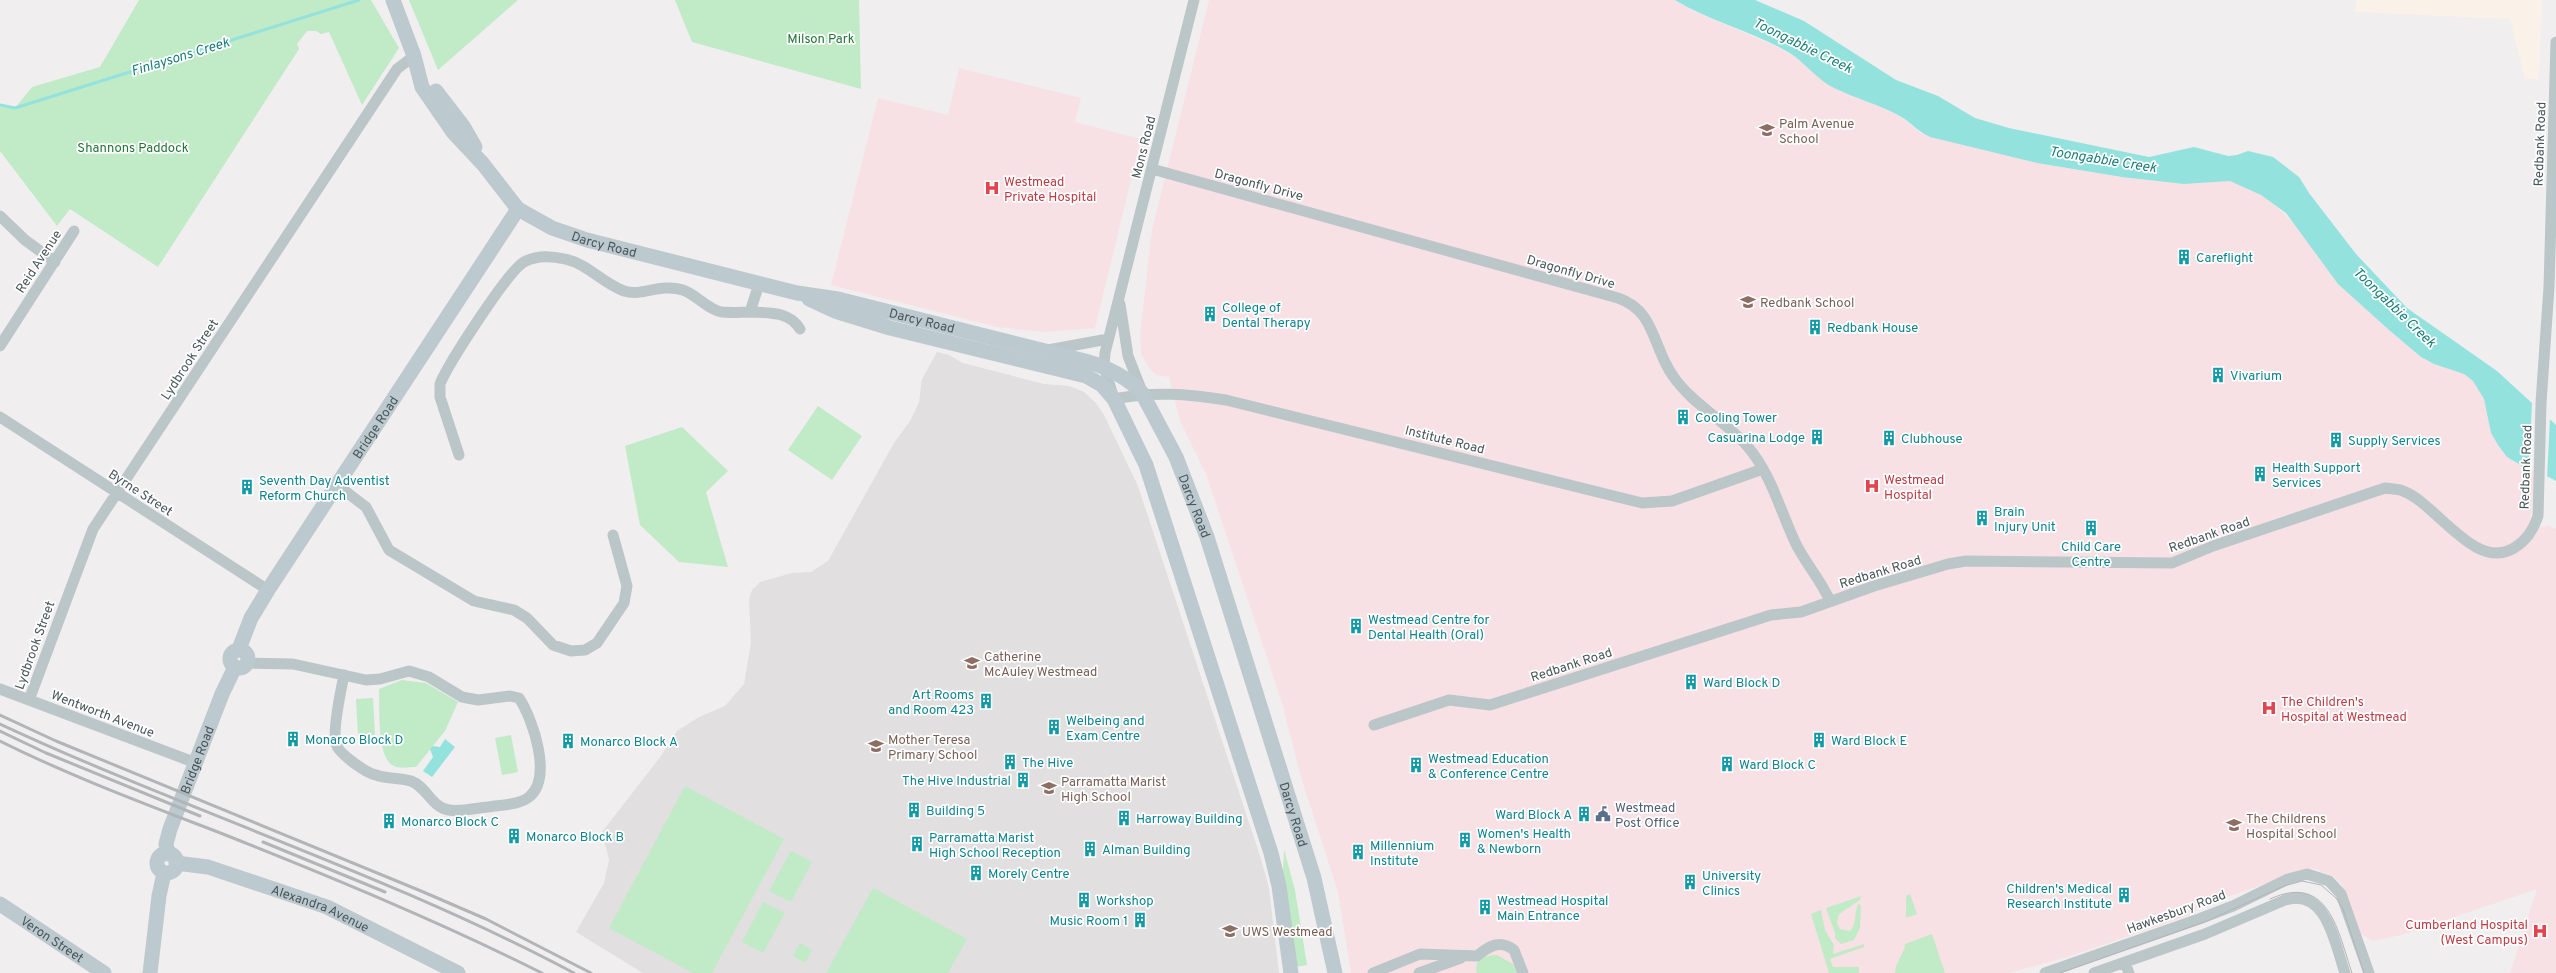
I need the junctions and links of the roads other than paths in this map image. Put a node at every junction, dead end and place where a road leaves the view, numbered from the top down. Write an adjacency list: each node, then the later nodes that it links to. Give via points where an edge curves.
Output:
1 (393, 0): 4 (street, Darcy Road)
2 (1194, 0): 5 (street, Mons Road)
3 (2556, 42): 11 (street, Redbank Road)
4 (414, 56): 6 (street, Darcy Road, via 422,87 432,103); 28 (street, Lydbrook Street, via 397,69)
5 (1152, 169): 13 (street, Mons Road); 26 (street, Dragonfly Drive, via 1629,302 1643,313 1673,377 1747,445)
6 (518, 209): 10 (street, Darcy Road, via 552,228 587,240); 27 (street, Bridge Road)
7 (0, 216): 9 (street, via 25,240)
8 (74, 231): 9 (street, Reid Avenue)
9 (55, 262): 18 (street, Reid Avenue)
10 (759, 284): 12 (street, Darcy Road); 14 (street)
11 (2552, 287): 31 (street, Redbank Road, via 2541,403 2538,516 2532,532 2509,551 2494,553 2476,547 2419,501 2403,491 2384,488 2213,546 2172,563 1966,561 1948,564)
12 (797, 293): 15 (street, Darcy Road, via 838,299); 20 (street, Darcy Road, via 835,312)
13 (1119, 301): 17 (street, Mons Road); 22 (street, Mons Road, via 1128,356)
14 (750, 312): 16 (street, via 781,314 789,317); 25 (street, via 722,312 692,293 670,287 634,293 624,291 583,266 564,259 534,257 523,262 496,295 440,384 440,397)
15 (931, 323): 19 (street, Darcy Road); 20 (street, via 974,340)
16 (800, 329)
17 (1108, 339): 19 (street); 21 (street, Mons Road)
18 (0, 344)
19 (1043, 350): 21 (street, Darcy Road)
20 (986, 352): 23 (street, Darcy Road, via 1086,376 1102,385)
21 (1104, 366): 22 (street, Darcy Road, via 1125,378); 23 (street, Mons Road)
22 (1142, 393): 23 (street, Institute Road); 26 (street, Institute Road, via 1174,393 1226,400 1642,503 1672,501); 46 (street, Darcy Road, via 1176,457 1206,537 1314,878)
23 (1114, 399): 45 (street, Darcy Road, via 1146,465 1262,825 1279,886)
24 (0, 417): 28 (street, Byrne Street)
25 (459, 455)
26 (1764, 469): 31 (street, Dragonfly Drive, via 1808,568 1824,587)
27 (336, 484): 29 (street, via 366,507 389,550 474,601 514,610 527,618 553,645 571,651 585,650 597,643 624,603 627,586); 30 (street, Bridge Road)
28 (117, 493): 30 (street, Byrne Street); 35 (street, Lydbrook Street, via 93,528 83,551)
29 (613, 535)
30 (268, 590): 32 (street, Bridge Road, via 251,618 239,649 233,651 230,656 230,662)
31 (1830, 601): 36 (street, Redbank Road, via 1801,612 1771,614 1490,705 1450,700)
32 (241, 665): 33 (street, via 293,664); 37 (street, Bridge Road)
33 (344, 675): 33 (street, via 338,704 336,744 341,752 362,768 375,775 416,783 434,803 448,810 525,800 533,793 538,780 540,759 525,707 519,698 510,696 478,700 462,697 429,677 409,671 366,680)
34 (0, 689): 35 (street, Wentworth Avenue)
35 (29, 700): 37 (street, Wentworth Avenue)
36 (1374, 725)
37 (196, 762): 38 (street, Bridge Road, via 166,844)
38 (172, 858): 43 (street, via 173,871 164,873 159,896); 44 (street, Alexandra Avenue, via 208,867 327,908)
39 (0, 904): 42 (street, Veron Street)
40 (1466, 957): 47 (street, via 1420,954); 48 (street); 49 (street, via 1478,956 1494,944 1504,945 1514,950)
41 (2127, 968): 51 (street); 52 (street, via 2290,898 2311,902 2323,912)
42 (104, 973)
43 (150, 973)
44 (458, 973)
45 (1292, 973)
46 (1335, 973)
47 (1373, 973)
48 (1418, 973)
49 (1523, 973)
50 (2045, 973): 53 (street, Hawkesbury Road, via 2233,906 2298,875 2314,874 2330,881 2341,894)
51 (2094, 973)
52 (2345, 973)
53 (2369, 973)

